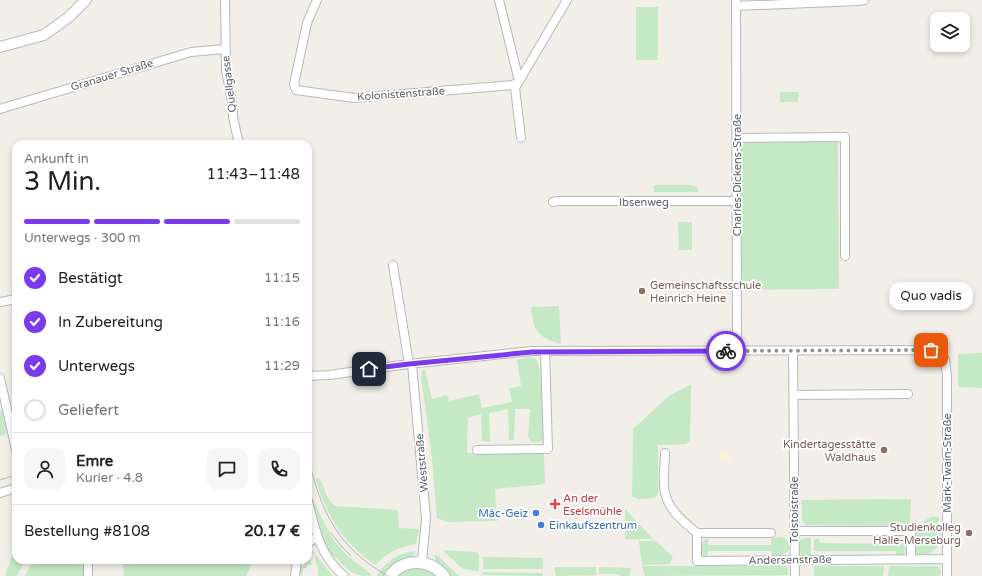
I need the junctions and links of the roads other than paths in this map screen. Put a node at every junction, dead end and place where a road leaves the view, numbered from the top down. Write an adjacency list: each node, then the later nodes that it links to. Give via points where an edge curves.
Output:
1 (86, 0): 8 (street, via 69,17 44,35)
2 (225, 0): 9 (street, Quellgasse)
3 (317, 0): 10 (street, Kolonistenstraße, via 307,24 294,84 296,90 354,98 513,85)
4 (499, 0): 10 (street)
5 (567, 0): 10 (street)
6 (864, 0): 7 (street)
7 (736, 3): 13 (street, Charles-Dickens-Straße)
8 (0, 48)
9 (225, 49): 11 (street, Granauer Straße, via 191,52); 14 (street, Quellgasse, via 226,71)
10 (519, 81): 12 (street, via 515,88)
11 (0, 108)
12 (521, 138)
13 (737, 138): 16 (street, Charles-Dickens-Straße); 17 (street, via 844,137)
14 (238, 140)
15 (552, 202): 16 (street, Ibsenweg)
16 (736, 202): 21 (street, Charles-Dickens-Straße)
17 (845, 256)
18 (393, 265): 24 (street, Weststraße)
19 (12, 300): 20 (street)
20 (0, 302)
21 (737, 350): 22 (street); 23 (street)
22 (545, 351): 24 (street); 30 (street, via 548,449)
23 (793, 351): 28 (street, Tolstoistraße); 42 (street, Mark-Twain-Straße, via 940,350 945,360 947,377)
24 (410, 364): 25 (street); 43 (street, Weststraße, via 426,518)
25 (312, 376)
26 (0, 378): 29 (street)
27 (908, 394): 28 (street)
28 (794, 395): 35 (street, Tolstoistraße)
29 (12, 432)
30 (477, 450)
31 (665, 453): 36 (street, via 664,492 667,501 677,516)
32 (12, 489): 33 (street)
33 (0, 493)
34 (312, 517): 38 (street)
35 (794, 531): 40 (street, via 912,531); 41 (street, Tolstoistraße)
36 (697, 533): 37 (street); 41 (street, Andersenstraße, via 697,561)
37 (771, 533)
38 (317, 537): 39 (street); 48 (street, via 323,552)
39 (312, 540)
40 (911, 559): 41 (street, Andersenstraße); 42 (street, Andersenstraße)
41 (795, 560): 51 (street, Tolstoistraße)
42 (946, 560): 52 (street, Mark-Twain-Straße)
43 (422, 562): 49 (main road, via 402,566); 50 (main road, via 434,567)
44 (88, 564): 46 (street)
45 (296, 564): 47 (street)
46 (88, 576)
47 (295, 576)
48 (344, 576)
49 (390, 576)
50 (444, 576)
51 (795, 576)
52 (947, 576)

